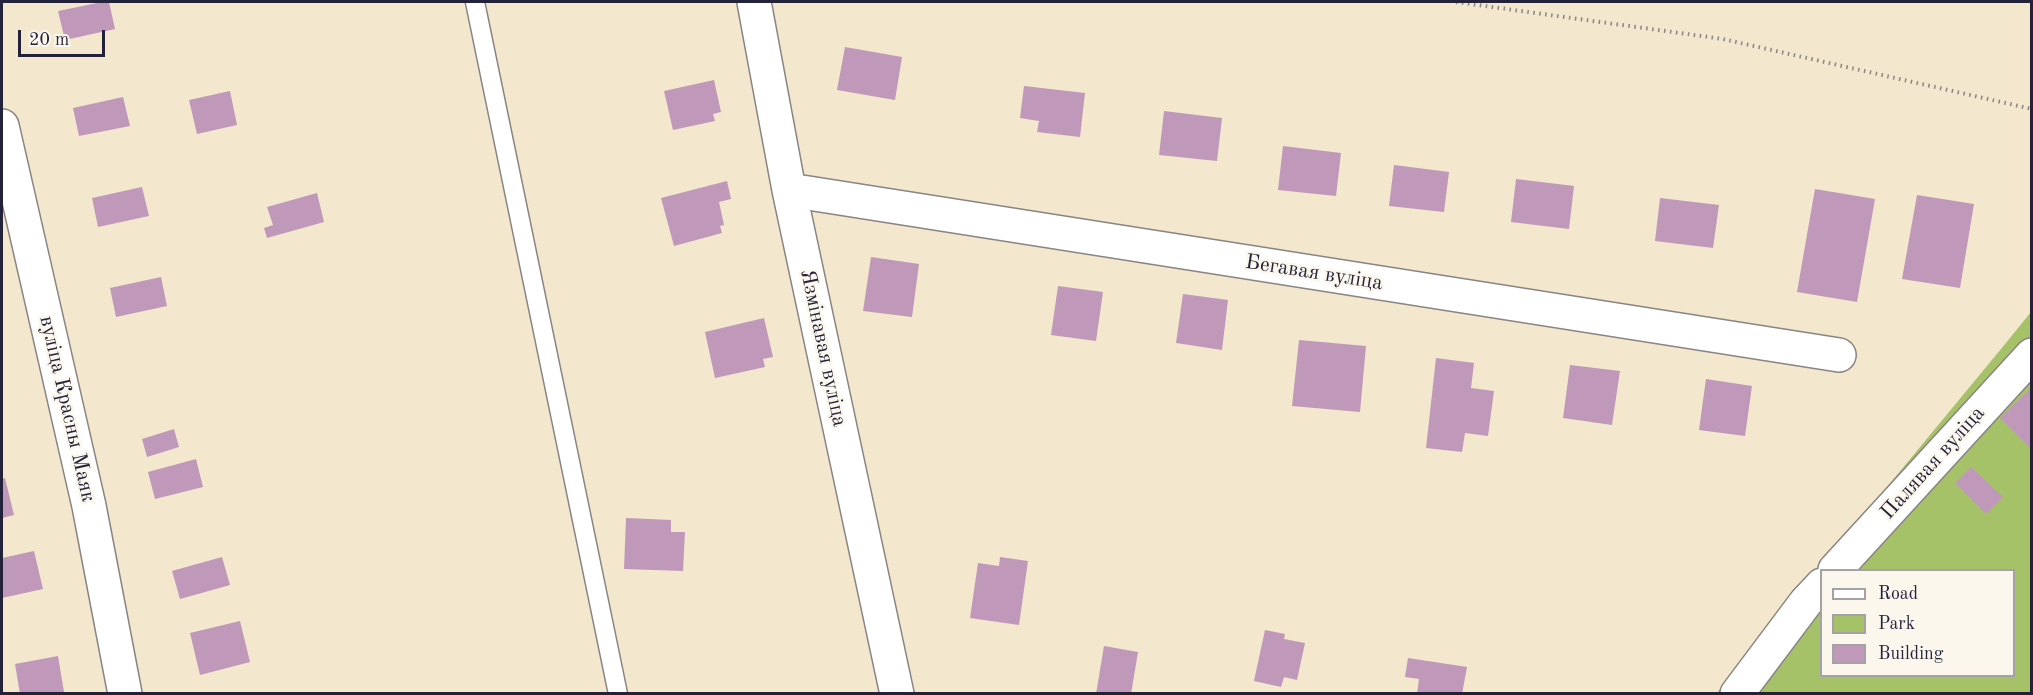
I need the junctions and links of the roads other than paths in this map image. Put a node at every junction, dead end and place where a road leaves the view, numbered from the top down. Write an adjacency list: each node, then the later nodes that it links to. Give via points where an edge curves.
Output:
1 (475, 2): 10 (lane)
2 (754, 2): 4 (street, Язмінавая вуліца)
3 (2, 126): 9 (street, вуліца Красны Маяк, via 89,506)
4 (789, 190): 5 (street, Бегавая вуліца); 11 (street, Язмінавая вуліца)
5 (1839, 355)
6 (2031, 356): 7 (street, Палявая вуліца)
7 (1836, 569)
8 (1820, 586): 12 (street)
9 (125, 693)
10 (618, 693)
11 (897, 693)
12 (1737, 693)

